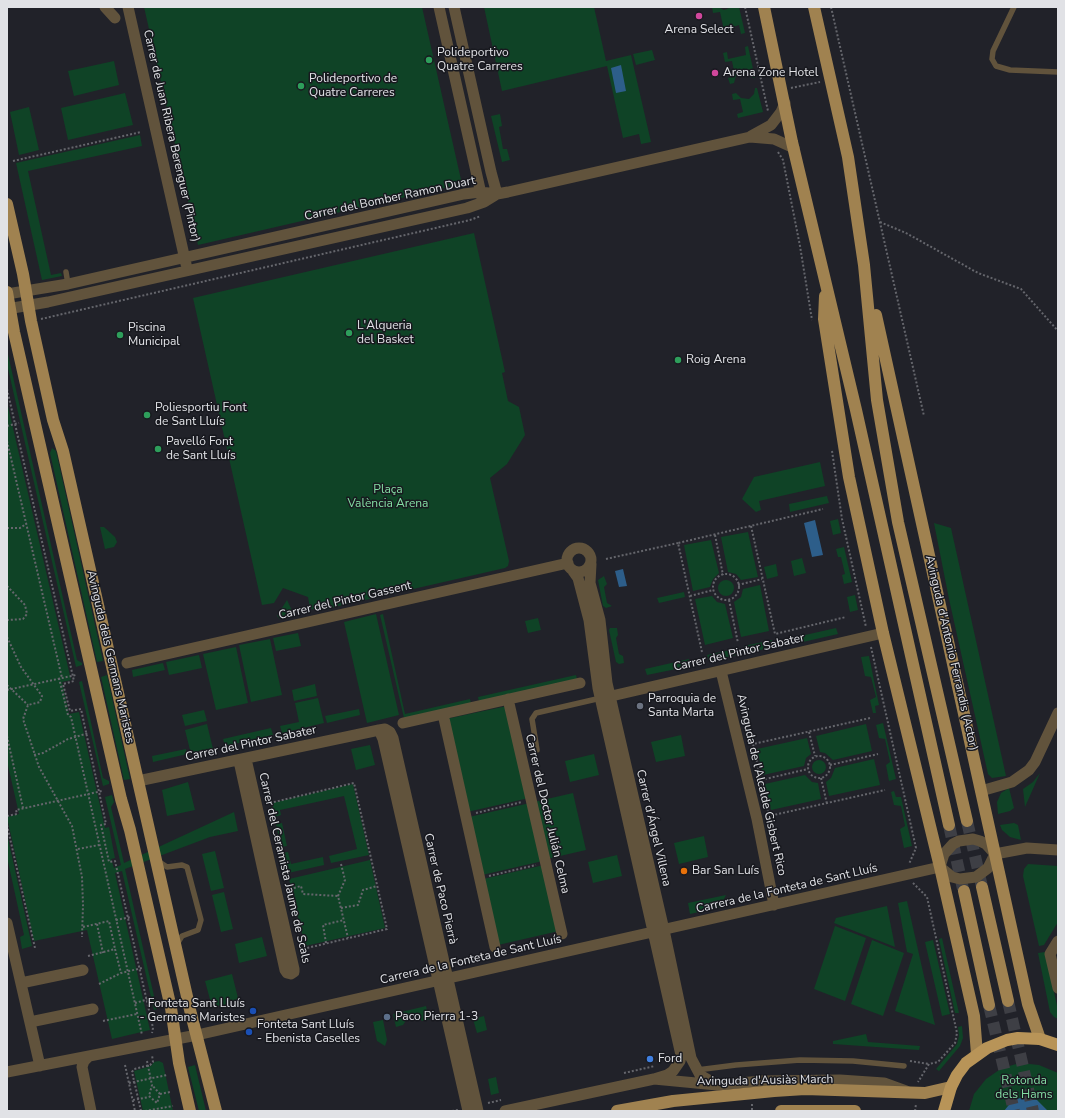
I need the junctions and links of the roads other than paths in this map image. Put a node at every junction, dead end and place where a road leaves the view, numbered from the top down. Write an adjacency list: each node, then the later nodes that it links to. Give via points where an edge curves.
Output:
1 (105, 7): 8 (street)
2 (128, 7): 16 (street, Carrer de Juan Ribera Berenguer (Pintor))
3 (439, 7): 14 (street)
4 (454, 7): 13 (street)
5 (764, 7): 10 (main road)
6 (814, 7): 17 (main road, Avinguda d'Antonio Ferrandis (Actor), via 848,157)
7 (1014, 7): 9 (lane, via 993,51 992,58 996,66 1010,70)
8 (115, 18)
9 (1058, 72)
10 (785, 103): 11 (street, via 771,125); 12 (main road)
11 (750, 137): 12 (street, via 774,139); 13 (street, Carrer del Bomber Ramon Duart)
12 (794, 148): 20 (main road)
13 (497, 194): 14 (street, Carrer del Bomber Ramon Duart)
14 (482, 197): 16 (street, Carrer del Bomber Ramon Duart, via 464,194); 18 (street, Carrer del Bomber Ramon Duart, via 467,208)
15 (7, 204): 22 (main road, Avinguda dels Germans Maristes)
16 (185, 258): 18 (street, Carrer de Juan Ribera Berenguer (Pintor)); 21 (street, Carrer del Bomber Ramon Duart)
17 (864, 265): 43 (main road, Avinguda d'Antonio Ferrandis (Actor)); 45 (main road, Avinguda d'Antonio Ferrandis (Actor), via 877,400 898,522)
18 (187, 271): 24 (street, Carrer del Bomber Ramon Duart)
19 (66, 272): 21 (lane)
20 (825, 276): 30 (main road, via 824,319 834,387 849,477); 46 (main road)
21 (68, 284): 22 (street, Carrer del Bomber Ramon Duart)
22 (26, 291): 23 (street, Carrer del Bomber Ramon Duart); 24 (main road, Avinguda dels Germans Maristes)
23 (7, 293): 25 (main road, Avinguda dels Germans Maristes)
24 (28, 306): 25 (street, Carrer del Bomber Ramon Duart); 26 (main road, Avinguda dels Germans Maristes, via 53,420)
25 (8, 309): 27 (main road, Avinguda dels Germans Maristes)
26 (63, 451): 27 (main road, via 59,443 49,440 44,443); 42 (main road, Avinguda dels Germans Maristes)
27 (42, 452): 44 (main road, Avinguda dels Germans Maristes)
28 (592, 564): 29 (street, via 584,572); 29 (street, via 592,557 582,547 569,552 567,559); 34 (street, Carrer d'Ángel Villena, via 590,583 600,620)
29 (570, 567): 31 (street, Carrer del Pintor Gassent); 34 (street, Carrer d'Ángel Villena, via 578,578 589,620 595,675)
30 (883, 633): 32 (street, Carrer del Pintor Sabater); 50 (main road)
31 (127, 663)
32 (721, 670): 34 (street, Carrer del Pintor Sabater); 53 (street, Avinguda de l'Alcalde Gisbert Rico, via 757,819)
33 (580, 683): 35 (street)
34 (605, 697): 40 (lane, via 536,712 532,719); 55 (street, Carrer d'Ángel Villena)
35 (508, 699): 36 (street); 56 (street, Carrer del Doctor Julián Celma)
36 (443, 714): 38 (street); 59 (street)
37 (1057, 718): 43 (street, via 1029,770 1012,782)
38 (403, 723)
39 (374, 731): 41 (street, Carrer del Pintor Sabater); 61 (street, Carrer de Paco Pierrà, via 387,730 392,738)
40 (537, 750)
41 (242, 760): 41 (street, Carrer del Ceramista Jaume de Scals, via 286,970 291,974 294,968); 42 (street, Carrer del Pintor Sabater)
42 (139, 786): 44 (main road, via 140,798 134,806 129,806); 49 (main road, Avinguda dels Germans Maristes)
43 (981, 791): 48 (main road, Avinguda d'Antonio Ferrandis (Actor))
44 (121, 799): 69 (main road, Avinguda dels Germans Maristes, via 171,1008)
45 (967, 821)
46 (949, 825)
47 (1058, 850): 48 (street, via 1027,848)
48 (995, 854): 50 (street, via 988,868 976,878 960,879 946,873); 50 (street, via 980,841 959,841 944,854); 70 (main road, Avinguda d'Antonio Ferrandis (Actor), via 1028,1004)
49 (156, 858): 58 (main road, Avinguda dels Germans Maristes); 58 (lane, via 163,866 187,867 201,920 198,930 182,936)
50 (940, 867): 53 (street, Carrera de la Fonteta de Sant Lluís); 72 (main road, via 974,1016)
51 (982, 887): 64 (main road)
52 (964, 891): 65 (main road)
53 (774, 905): 55 (street, Carrera de la Fonteta de Sant Lluís)
54 (7, 923): 62 (street)
55 (659, 931): 61 (street, Carrera de la Fonteta de Sant Lluís); 76 (street, Carrer d'Ángel Villena); 78 (street, Carrer d'Ángel Villena, via 681,1055 673,1071)
56 (562, 934)
57 (1058, 941): 63 (street, via 1050,954)
58 (176, 947): 68 (main road, Avinguda dels Germans Maristes)
59 (496, 947)
60 (83, 970): 62 (street)
61 (443, 980): 68 (street, Carrera de la Fonteta de Sant Lluís); 85 (street, Carrer de Paco Pierrà); 86 (street, Carrer de Paco Pierrà)
62 (21, 983): 67 (street)
63 (1058, 988)
64 (1008, 1001)
65 (989, 1005)
66 (93, 1009): 67 (street)
67 (30, 1022): 74 (street)
68 (197, 1035): 69 (street, Carrera de la Fonteta de Sant Lluís); 84 (main road, Avinguda dels Germans Maristes)
69 (176, 1039): 73 (street, Carrera de la Fonteta de Sant Lluís); 83 (main road, Avinguda dels Germans Maristes)
70 (1040, 1039): 71 (highway); 72 (highway, via 1007,1040)
71 (1058, 1045)
72 (978, 1054): 80 (highway, via 957,1075)
73 (89, 1056): 74 (street, Carrera de la Fonteta de Sant Lluís); 82 (street, via 82,1067)
74 (40, 1066): 77 (street, Carrera de la Fonteta de Sant Lluís)
75 (904, 1066): 76 (lane, Avinguda d'Ausiàs March, via 853,1061 800,1060)
76 (696, 1070): 79 (street, via 706,1080)
77 (7, 1072)
78 (654, 1079): 79 (street, Avinguda d'Ausiàs March); 87 (street, Avinguda d'Ausiàs March)
79 (717, 1085): 81 (street, Avinguda d'Ausiàs March, via 762,1081 840,1080 884,1082)
80 (950, 1087): 81 (main road, Avinguda d'Ausiàs March, via 925,1093); 91 (highway)
81 (906, 1091): 88 (main road, Avinguda d'Ausiàs March, via 774,1091 673,1101)
82 (90, 1111)
83 (190, 1111)
84 (216, 1111)
85 (468, 1111)
86 (478, 1111)
87 (505, 1111)
88 (617, 1111)
89 (781, 1111): 90 (main road)
90 (855, 1111)
91 (944, 1111)

